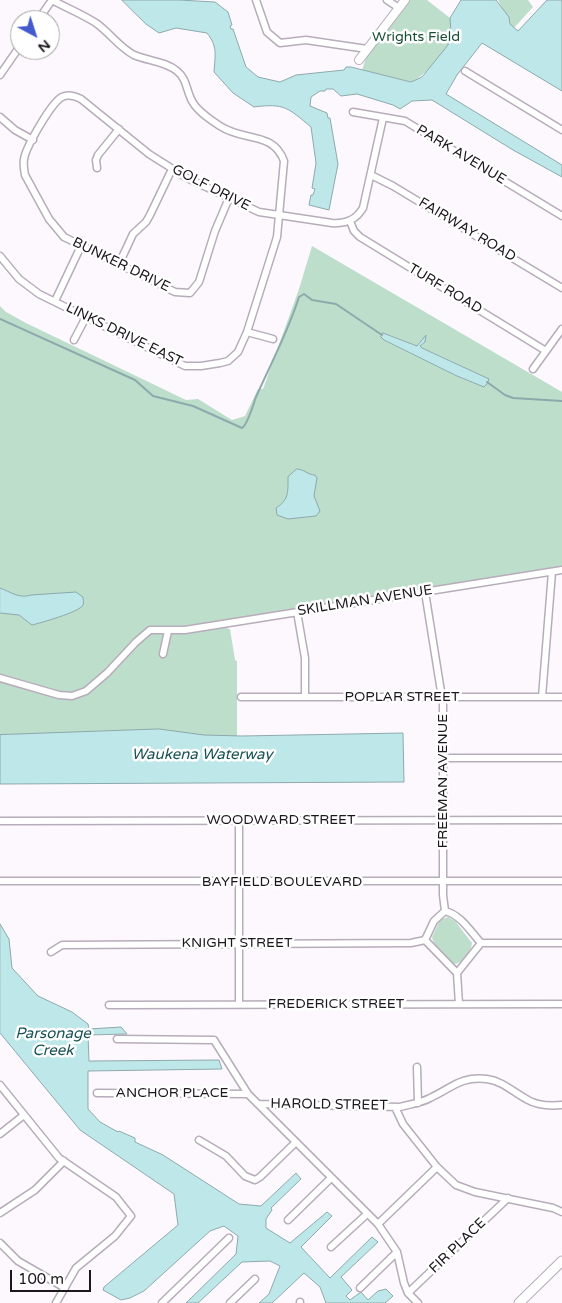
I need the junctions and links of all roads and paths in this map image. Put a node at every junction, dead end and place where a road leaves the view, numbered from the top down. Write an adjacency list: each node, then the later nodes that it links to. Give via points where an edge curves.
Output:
1 (52, 0): 22 (street, LINKS DRIVE EAST, via 97,24 133,54 175,69 184,78 193,103 219,126 276,146 284,160)
2 (256, 0): 6 (street, via 267,32 280,43 306,40)
3 (387, 0): 5 (street)
4 (405, 0): 5 (street)
5 (399, 8): 6 (street)
6 (367, 49): 8 (street)
7 (10, 60): 10 (street)
8 (359, 60)
9 (465, 71): 16 (street)
10 (0, 75)
11 (74, 96): 15 (street, GOLF DRIVE); 17 (street, BUNKER DRIVE, via 64,96 55,104)
12 (353, 112): 14 (street, PARK AVENUE)
13 (0, 117): 17 (street)
14 (383, 118): 20 (street); 23 (street, PARK AVENUE, via 405,121)
15 (119, 129): 18 (street, via 98,155); 19 (street, GOLF DRIVE)
16 (562, 130)
17 (33, 140): 25 (street, BUNKER DRIVE, via 24,158 25,175 53,226 64,237)
18 (97, 168)
19 (172, 169): 21 (street, GOLF DRIVE); 27 (street, via 150,215 133,234)
20 (371, 175): 24 (street, via 362,210); 28 (street, FAIRWAY ROAD)
21 (229, 198): 22 (street, GOLF DRIVE, via 259,212); 27 (street, BUNKER DRIVE, via 199,282 192,291 184,294 175,292)
22 (280, 215): 24 (street, GOLF DRIVE, via 332,223); 32 (street, LINKS DRIVE EAST, via 277,237)
23 (562, 216)
24 (350, 221): 35 (street, TURF ROAD, via 360,237)
25 (81, 246): 27 (street, BUNKER DRIVE); 29 (street)
26 (0, 256): 29 (street, LINKS DRIVE EAST, via 19,279)
27 (119, 264)
28 (562, 288)
29 (55, 301): 30 (street, LINKS DRIVE EAST)
30 (86, 317): 32 (street, LINKS DRIVE EAST, via 184,366 228,361 238,352); 34 (street)
31 (562, 329): 35 (street)
32 (247, 332): 33 (street)
33 (273, 339)
34 (74, 340)
35 (546, 351): 36 (street)
36 (532, 369)
37 (562, 570): 38 (street, SKILLMAN AVENUE)
38 (552, 572): 39 (street, SKILLMAN AVENUE); 47 (street)
39 (425, 592): 40 (street, SKILLMAN AVENUE); 46 (street, FREEMAN AVENUE)
40 (297, 612): 41 (street, SKILLMAN AVENUE); 45 (street, via 304,658)
41 (168, 631): 42 (street); 43 (street, SKILLMAN AVENUE, via 150,630 145,633 107,673 80,694 59,696)
42 (163, 654)
43 (0, 678)
44 (241, 697): 45 (street, POPLAR STREET)
45 (305, 697): 46 (street, POPLAR STREET)
46 (441, 697): 47 (street, POPLAR STREET); 49 (street, FREEMAN AVENUE)
47 (542, 697): 48 (street, POPLAR STREET)
48 (562, 697)
49 (443, 758): 50 (street); 52 (street, FREEMAN AVENUE)
50 (562, 758)
51 (239, 820): 52 (street, WOODWARD STREET); 54 (street, WOODWARD STREET); 57 (street)
52 (443, 820): 53 (street, WOODWARD STREET); 58 (street, FREEMAN AVENUE)
53 (562, 820)
54 (0, 821)
55 (1, 881): 57 (street, BAYFIELD BOULEVARD)
56 (562, 881): 58 (street, BAYFIELD BOULEVARD)
57 (239, 882): 58 (street, BAYFIELD BOULEVARD); 61 (street)
58 (443, 882): 59 (street, FREEMAN AVENUE)
59 (445, 911): 60 (street, via 434,921); 62 (street, via 458,917)
60 (425, 940): 61 (street, KNIGHT STREET, via 411,943); 65 (street)
61 (239, 943): 64 (street, KNIGHT STREET, via 62,945); 66 (street)
62 (481, 943): 63 (street); 65 (street)
63 (562, 943)
64 (52, 952)
65 (457, 973): 67 (street)
66 (239, 1004): 67 (street, FREDERICK STREET); 69 (street, FREDERICK STREET)
67 (458, 1004): 68 (street, FREDERICK STREET)
68 (562, 1004)
69 (109, 1005)
70 (117, 1039): 74 (street, HAROLD STREET, via 214,1040)
71 (417, 1067): 75 (street)
72 (0, 1085): 79 (street)
73 (97, 1093): 74 (street, ANCHOR PLACE)
74 (248, 1094): 76 (street, HAROLD STREET)
75 (418, 1103): 77 (street, HAROLD STREET, via 453,1084 477,1079 496,1081 542,1105); 78 (street, HAROLD STREET)
76 (258, 1104): 78 (street, HAROLD STREET); 82 (street)
77 (562, 1105)
78 (395, 1107): 84 (street, via 403,1124)
79 (24, 1115): 80 (street); 83 (street)
80 (0, 1134)
81 (199, 1140): 82 (street, via 226,1156 245,1176 255,1180)
82 (296, 1142): 85 (street)
83 (64, 1161): 88 (street, via 35,1190); 98 (street, via 116,1197 131,1216 115,1236 76,1268)
84 (437, 1167): 86 (street, via 462,1188); 91 (street)
85 (331, 1178): 89 (street); 90 (street)
86 (508, 1198): 87 (street); 100 (street, FIR PLACE)
87 (562, 1212)
88 (0, 1213)
89 (366, 1214): 91 (street); 94 (street)
90 (288, 1220)
91 (378, 1224): 95 (street)
92 (229, 1238): 102 (street)
93 (0, 1243): 98 (street, via 18,1261)
94 (331, 1247)
95 (397, 1252): 99 (street); 100 (street)
96 (562, 1261): 105 (main road)
97 (254, 1279): 103 (street)
98 (65, 1288): 101 (street)
99 (360, 1288)
100 (408, 1293): 104 (street)
101 (56, 1303)
102 (162, 1303)
103 (230, 1303)
104 (418, 1303)
105 (519, 1303)

